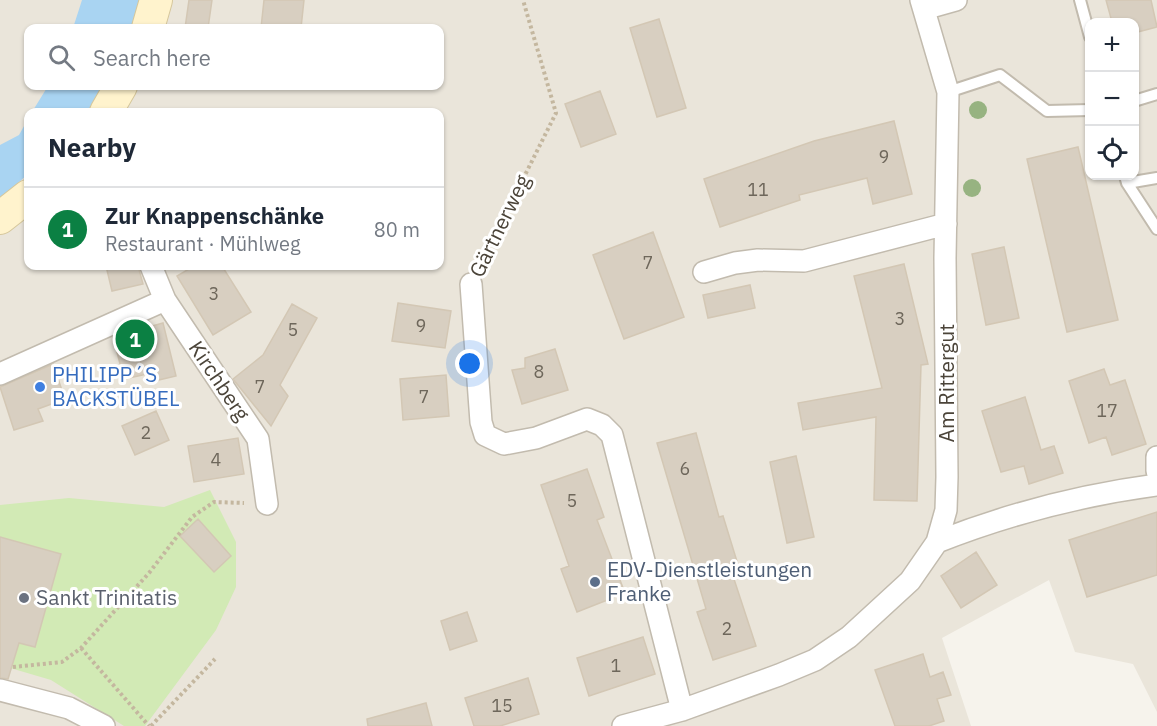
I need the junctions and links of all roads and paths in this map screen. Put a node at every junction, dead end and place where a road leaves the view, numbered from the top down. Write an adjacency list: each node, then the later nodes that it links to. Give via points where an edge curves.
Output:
1 (156, 0): 7 (main road)
2 (523, 0): 23 (path, Gärtnerweg, via 556,114)
3 (956, 0): 5 (street, Am Rittergut)
4 (1080, 0): 6 (lane)
5 (923, 4): 9 (street, Am Rittergut)
6 (1085, 21)
7 (149, 24)
8 (119, 90): 12 (main road)
9 (948, 92): 13 (lane, via 1000,75 1047,111); 19 (street, Am Rittergut)
10 (1157, 94): 11 (lane)
11 (1139, 99)
12 (108, 108)
13 (1085, 110)
14 (1157, 178): 15 (lane)
15 (1139, 179)
16 (1127, 180): 20 (lane)
17 (24, 199): 18 (main road)
18 (0, 218)
19 (946, 224): 22 (street, via 804,261 735,262); 30 (street, Am Rittergut, via 947,477 946,510)
20 (1157, 229)
21 (153, 270): 24 (street, Kirchberg)
22 (704, 272)
23 (471, 284): 35 (street, Gärtnerweg, via 485,435 504,444 536,438 587,419 602,425 612,435)
24 (165, 300): 25 (street); 29 (street, Kirchberg, via 258,439)
25 (0, 374)
26 (1157, 457): 27 (street)
27 (1157, 471)
28 (1157, 485): 30 (street, via 1061,504 977,526)
29 (267, 504): 31 (path, via 214,502 192,517 150,573)
30 (938, 542): 35 (street, via 910,581 849,637 815,660)
31 (81, 648): 33 (path, via 62,662); 37 (path)
32 (215, 658): 37 (path)
33 (10, 668)
34 (0, 690): 36 (street, via 69,708)
35 (682, 710): 38 (street)
36 (104, 726)
37 (150, 726)
38 (623, 726)

